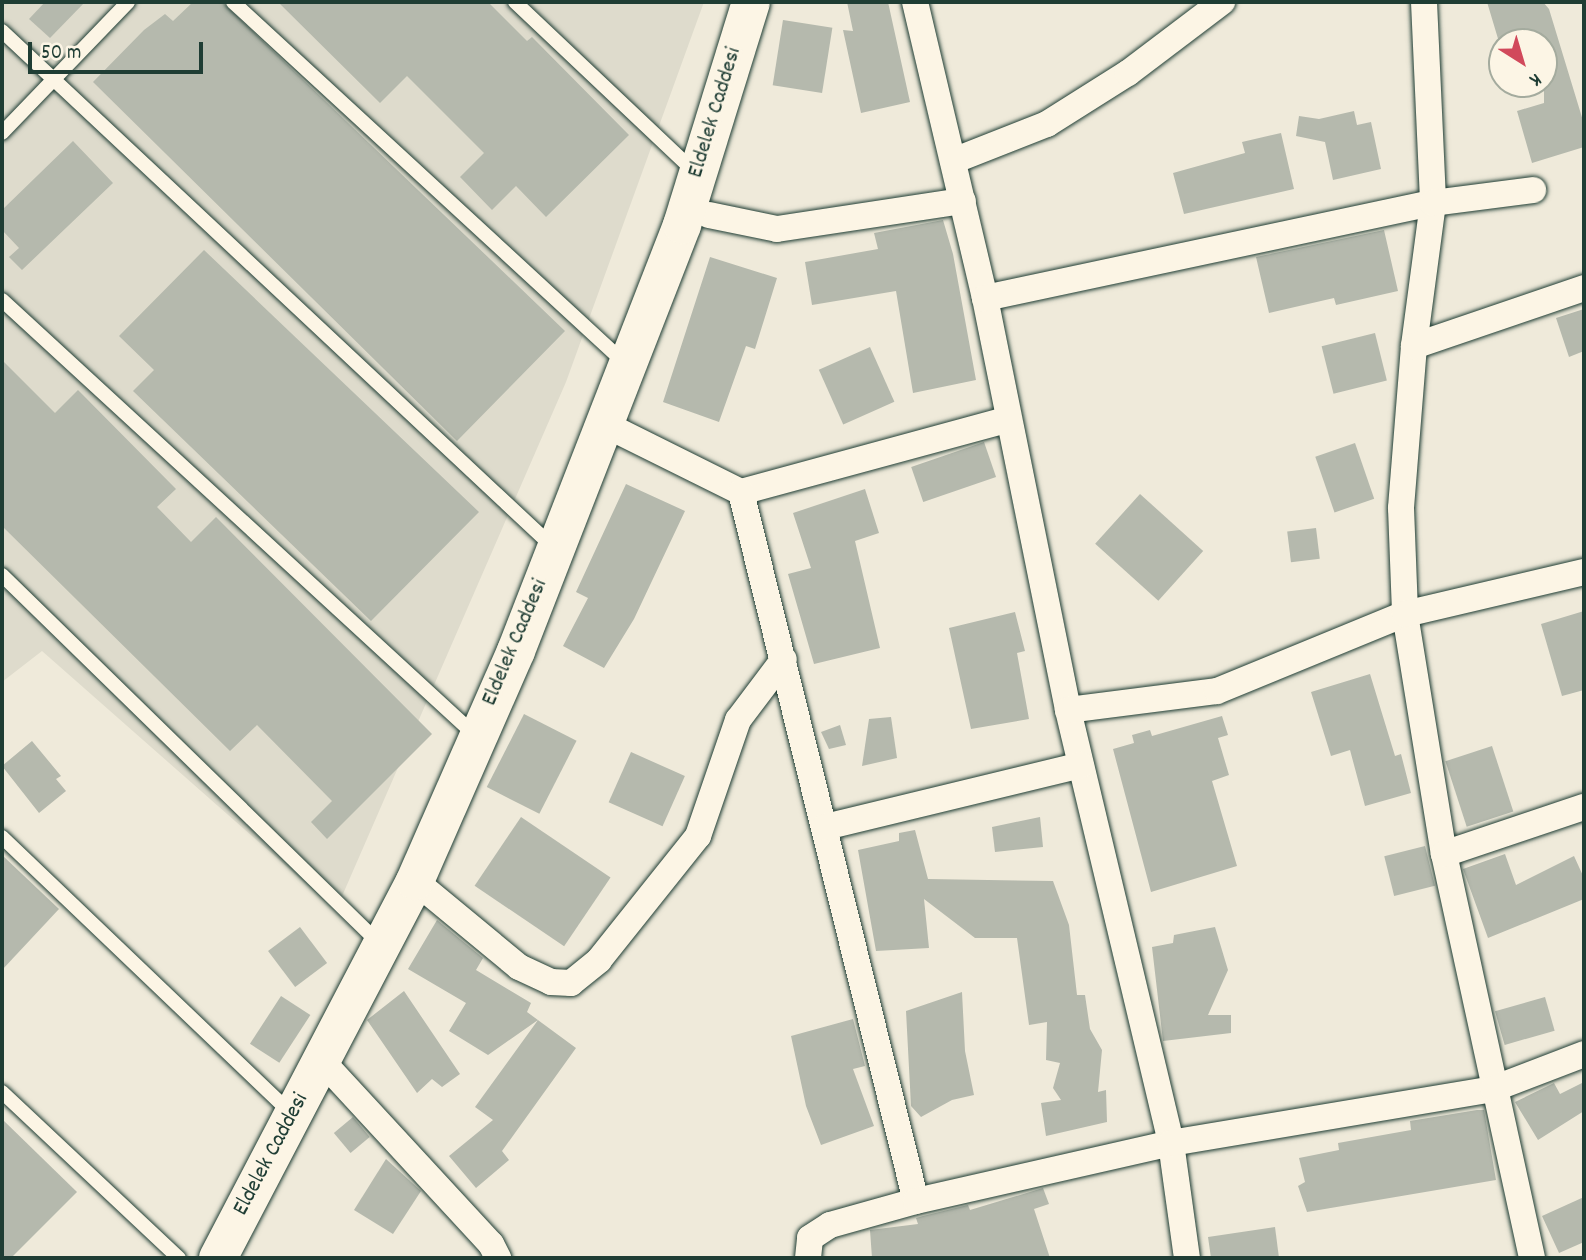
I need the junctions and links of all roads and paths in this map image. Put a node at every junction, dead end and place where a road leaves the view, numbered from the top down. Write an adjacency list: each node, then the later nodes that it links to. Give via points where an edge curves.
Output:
1 (128, 2): 9 (lane)
2 (233, 2): 21 (lane)
3 (515, 2): 12 (lane)
4 (751, 2): 12 (street, Eldelek Caddesi)
5 (915, 2): 11 (street)
6 (1223, 2): 11 (street, via 1128,73 1047,124)
7 (1424, 2): 15 (street)
8 (2, 31): 9 (lane)
9 (55, 78): 10 (lane); 25 (lane)
10 (2, 133)
11 (953, 161): 14 (street)
12 (698, 174): 21 (street, Eldelek Caddesi)
13 (1533, 190): 15 (street)
14 (963, 201): 16 (street, via 777,229); 18 (street)
15 (1433, 203): 18 (street); 20 (street)
16 (709, 215)
17 (1584, 288): 20 (street)
18 (985, 298): 22 (street)
19 (2, 300): 31 (lane)
20 (1414, 346): 28 (street, via 1401,508)
21 (627, 365): 23 (street, Eldelek Caddesi)
22 (1006, 420): 24 (street); 30 (street)
23 (604, 424): 24 (street); 25 (street, Eldelek Caddesi)
24 (741, 492): 29 (street)
25 (556, 549): 31 (street, Eldelek Caddesi)
26 (1584, 572): 28 (street)
27 (2, 575): 38 (lane)
28 (1405, 614): 30 (street, via 1217,691); 36 (street)
29 (784, 659): 34 (street); 37 (street, via 738,720 698,836 599,961 571,984 551,982 519,967)
30 (1068, 710): 32 (street)
31 (475, 735): 37 (street, Eldelek Caddesi)
32 (1081, 765): 34 (street); 44 (street)
33 (1584, 807): 36 (street)
34 (825, 827): 45 (street)
35 (2, 837): 43 (lane)
36 (1444, 854): 41 (street)
37 (415, 881): 38 (street, Eldelek Caddesi)
38 (382, 946): 40 (street, Eldelek Caddesi)
39 (1584, 1054): 41 (street)
40 (322, 1061): 43 (street, Eldelek Caddesi); 48 (street, via 491,1244)
41 (1493, 1090): 44 (street); 51 (street)
42 (2, 1092): 46 (lane)
43 (293, 1115): 47 (street, Eldelek Caddesi)
44 (1171, 1143): 45 (street); 50 (street)
45 (916, 1201): 49 (street, via 830,1225 810,1238)
46 (179, 1258)
47 (218, 1258)
48 (498, 1258)
49 (808, 1258)
50 (1186, 1258)
51 (1532, 1258)

